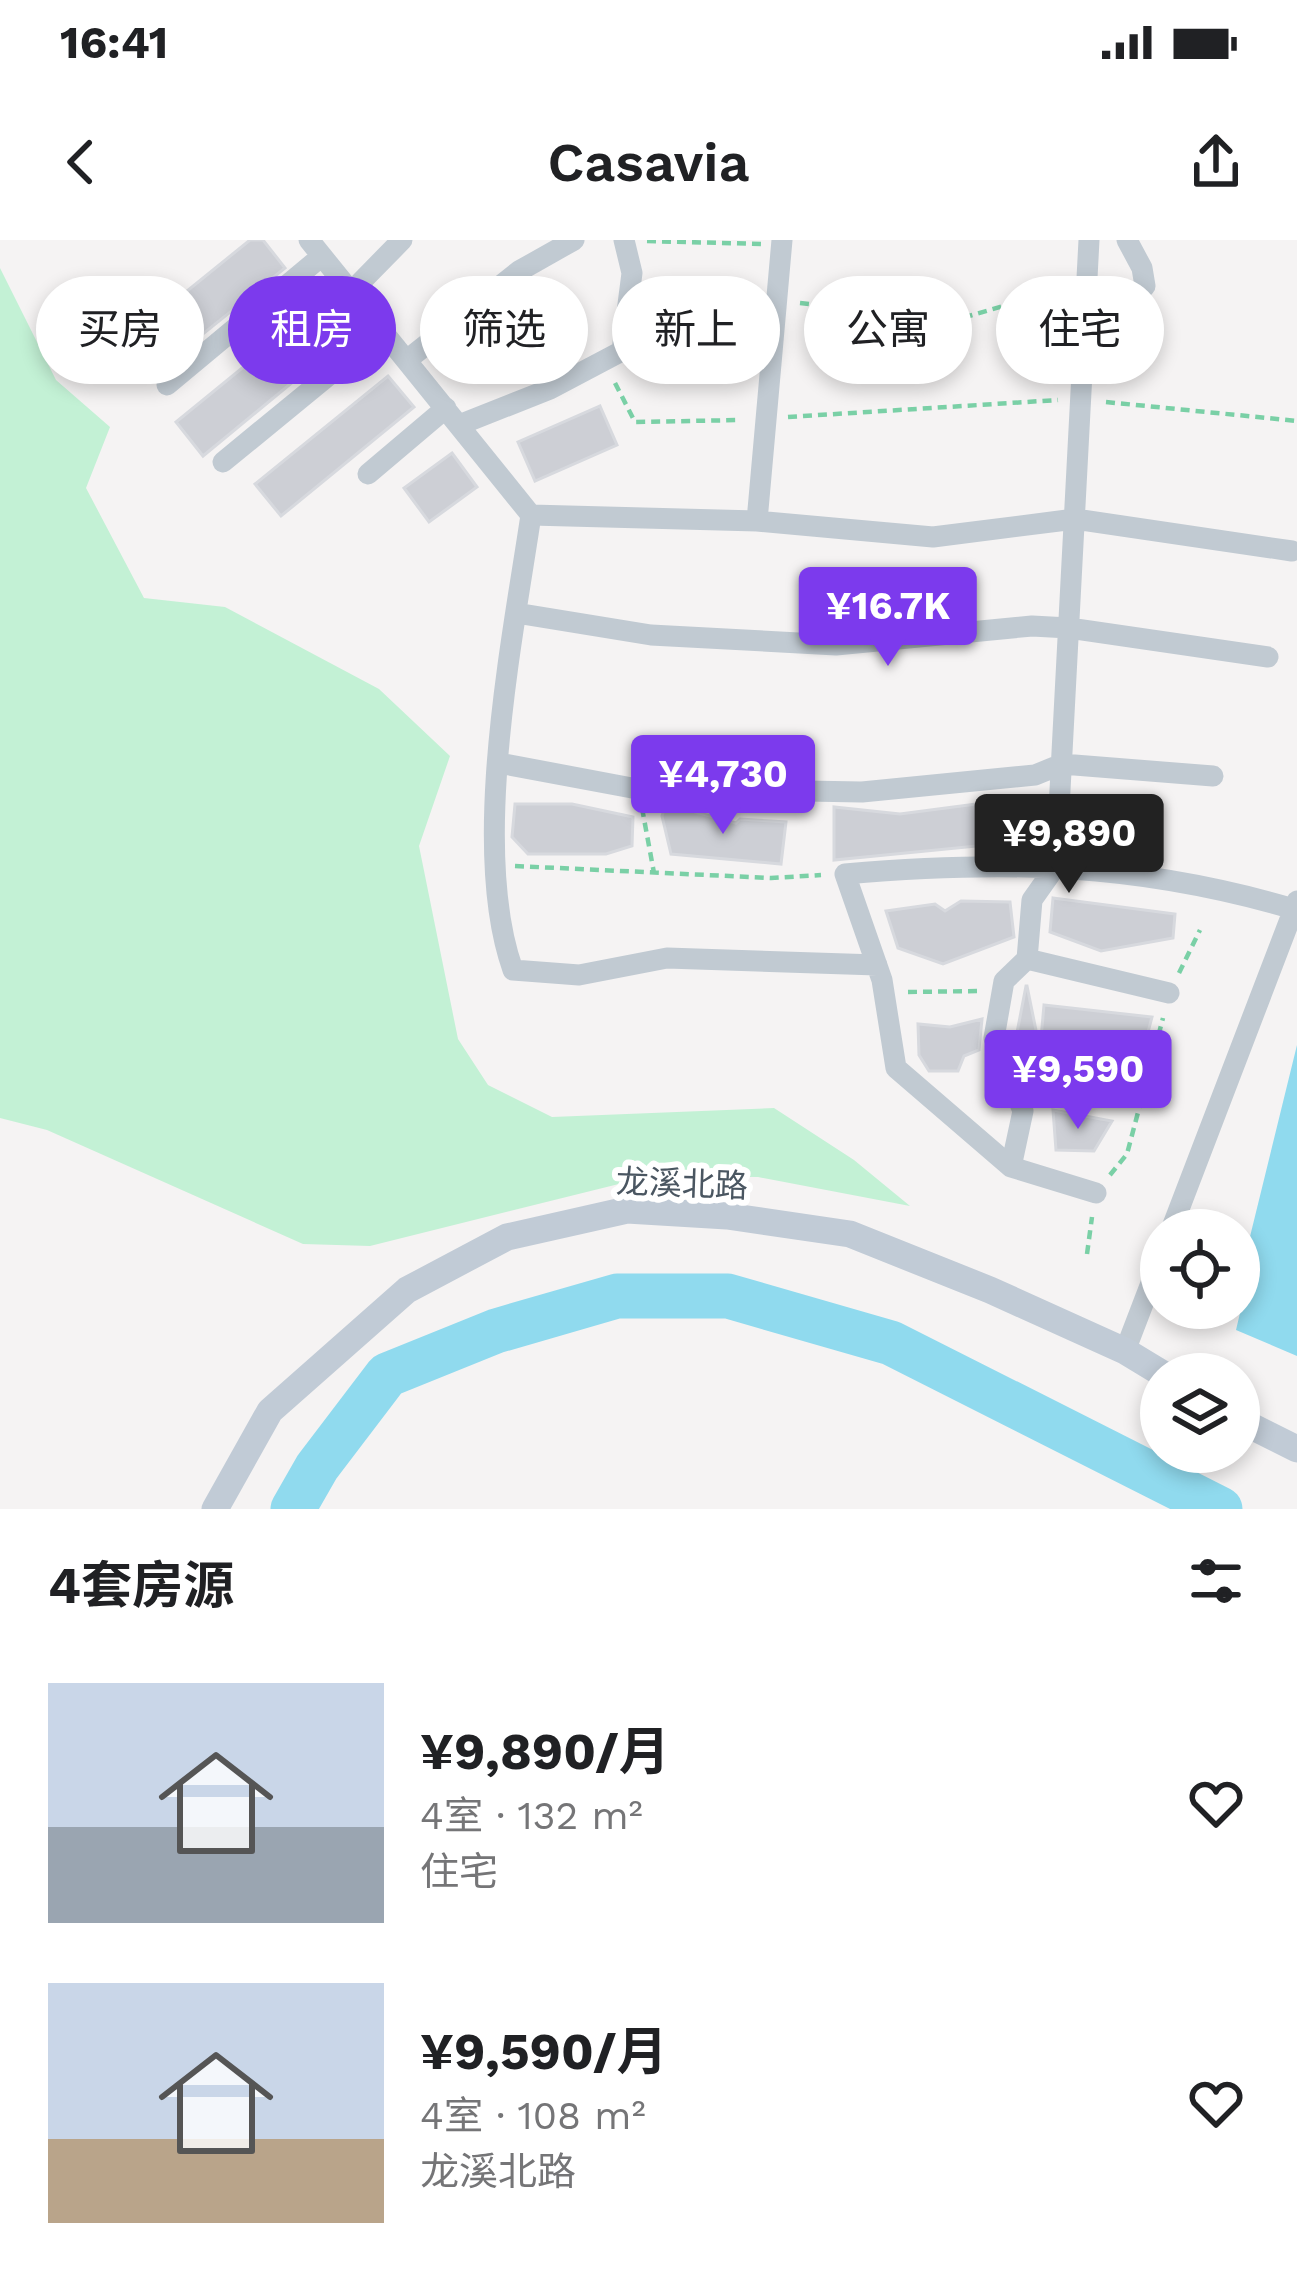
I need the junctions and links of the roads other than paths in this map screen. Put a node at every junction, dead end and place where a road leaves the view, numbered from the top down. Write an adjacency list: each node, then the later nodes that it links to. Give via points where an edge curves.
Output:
1 (402, 240): 9 (street)
2 (574, 240): 13 (street, via 519,271)
3 (624, 240): 17 (street, via 632,273 622,351 550,389)
4 (1089, 240): 10 (street)
5 (1127, 240): 11 (street)
6 (782, 243): 22 (street)
7 (316, 248): 8 (street); 16 (street)
8 (339, 276)
9 (367, 276)
10 (1087, 276)
11 (1143, 276)
12 (396, 345): 13 (street)
13 (407, 359): 17 (street)
14 (318, 384): 18 (street)
15 (1082, 384): 21 (street)
16 (167, 385)
17 (452, 416): 19 (street); 20 (street)
18 (223, 462)
19 (368, 474)
20 (530, 515): 22 (street); 24 (street)
21 (1075, 519): 22 (street, via 933,537); 23 (street); 25 (street)
22 (757, 521)
23 (1292, 551)
24 (516, 614): 25 (street, via 651,635 836,645); 27 (street)
25 (1070, 628): 26 (street); 28 (street)
26 (1268, 657)
27 (499, 763): 28 (street, via 638,788 862,792 1035,775); 33 (street, via 503,942 513,970 579,975 667,958)
28 (1062, 764): 29 (street); 30 (street)
29 (1213, 776)
30 (1057, 866): 31 (street, via 1208,884); 32 (street, via 1032,900); 33 (street, via 845,874)
31 (1296, 905): 37 (street)
32 (1027, 959): 34 (street); 35 (street, via 1004,981 994,1038 1023,1111)
33 (877, 964): 35 (street, via 896,1068)
34 (1169, 993)
35 (1011, 1167): 36 (street)
36 (1096, 1193)
37 (1180, 1209)
38 (1140, 1312): 39 (street)
39 (1125, 1351): 40 (street, 龙溪北路); 43 (street, 龙溪北路, via 850,1234 627,1210 507,1237 407,1289 270,1411)
40 (1140, 1360)
41 (1260, 1430): 42 (street)
42 (1297, 1449)
43 (214, 1509)

